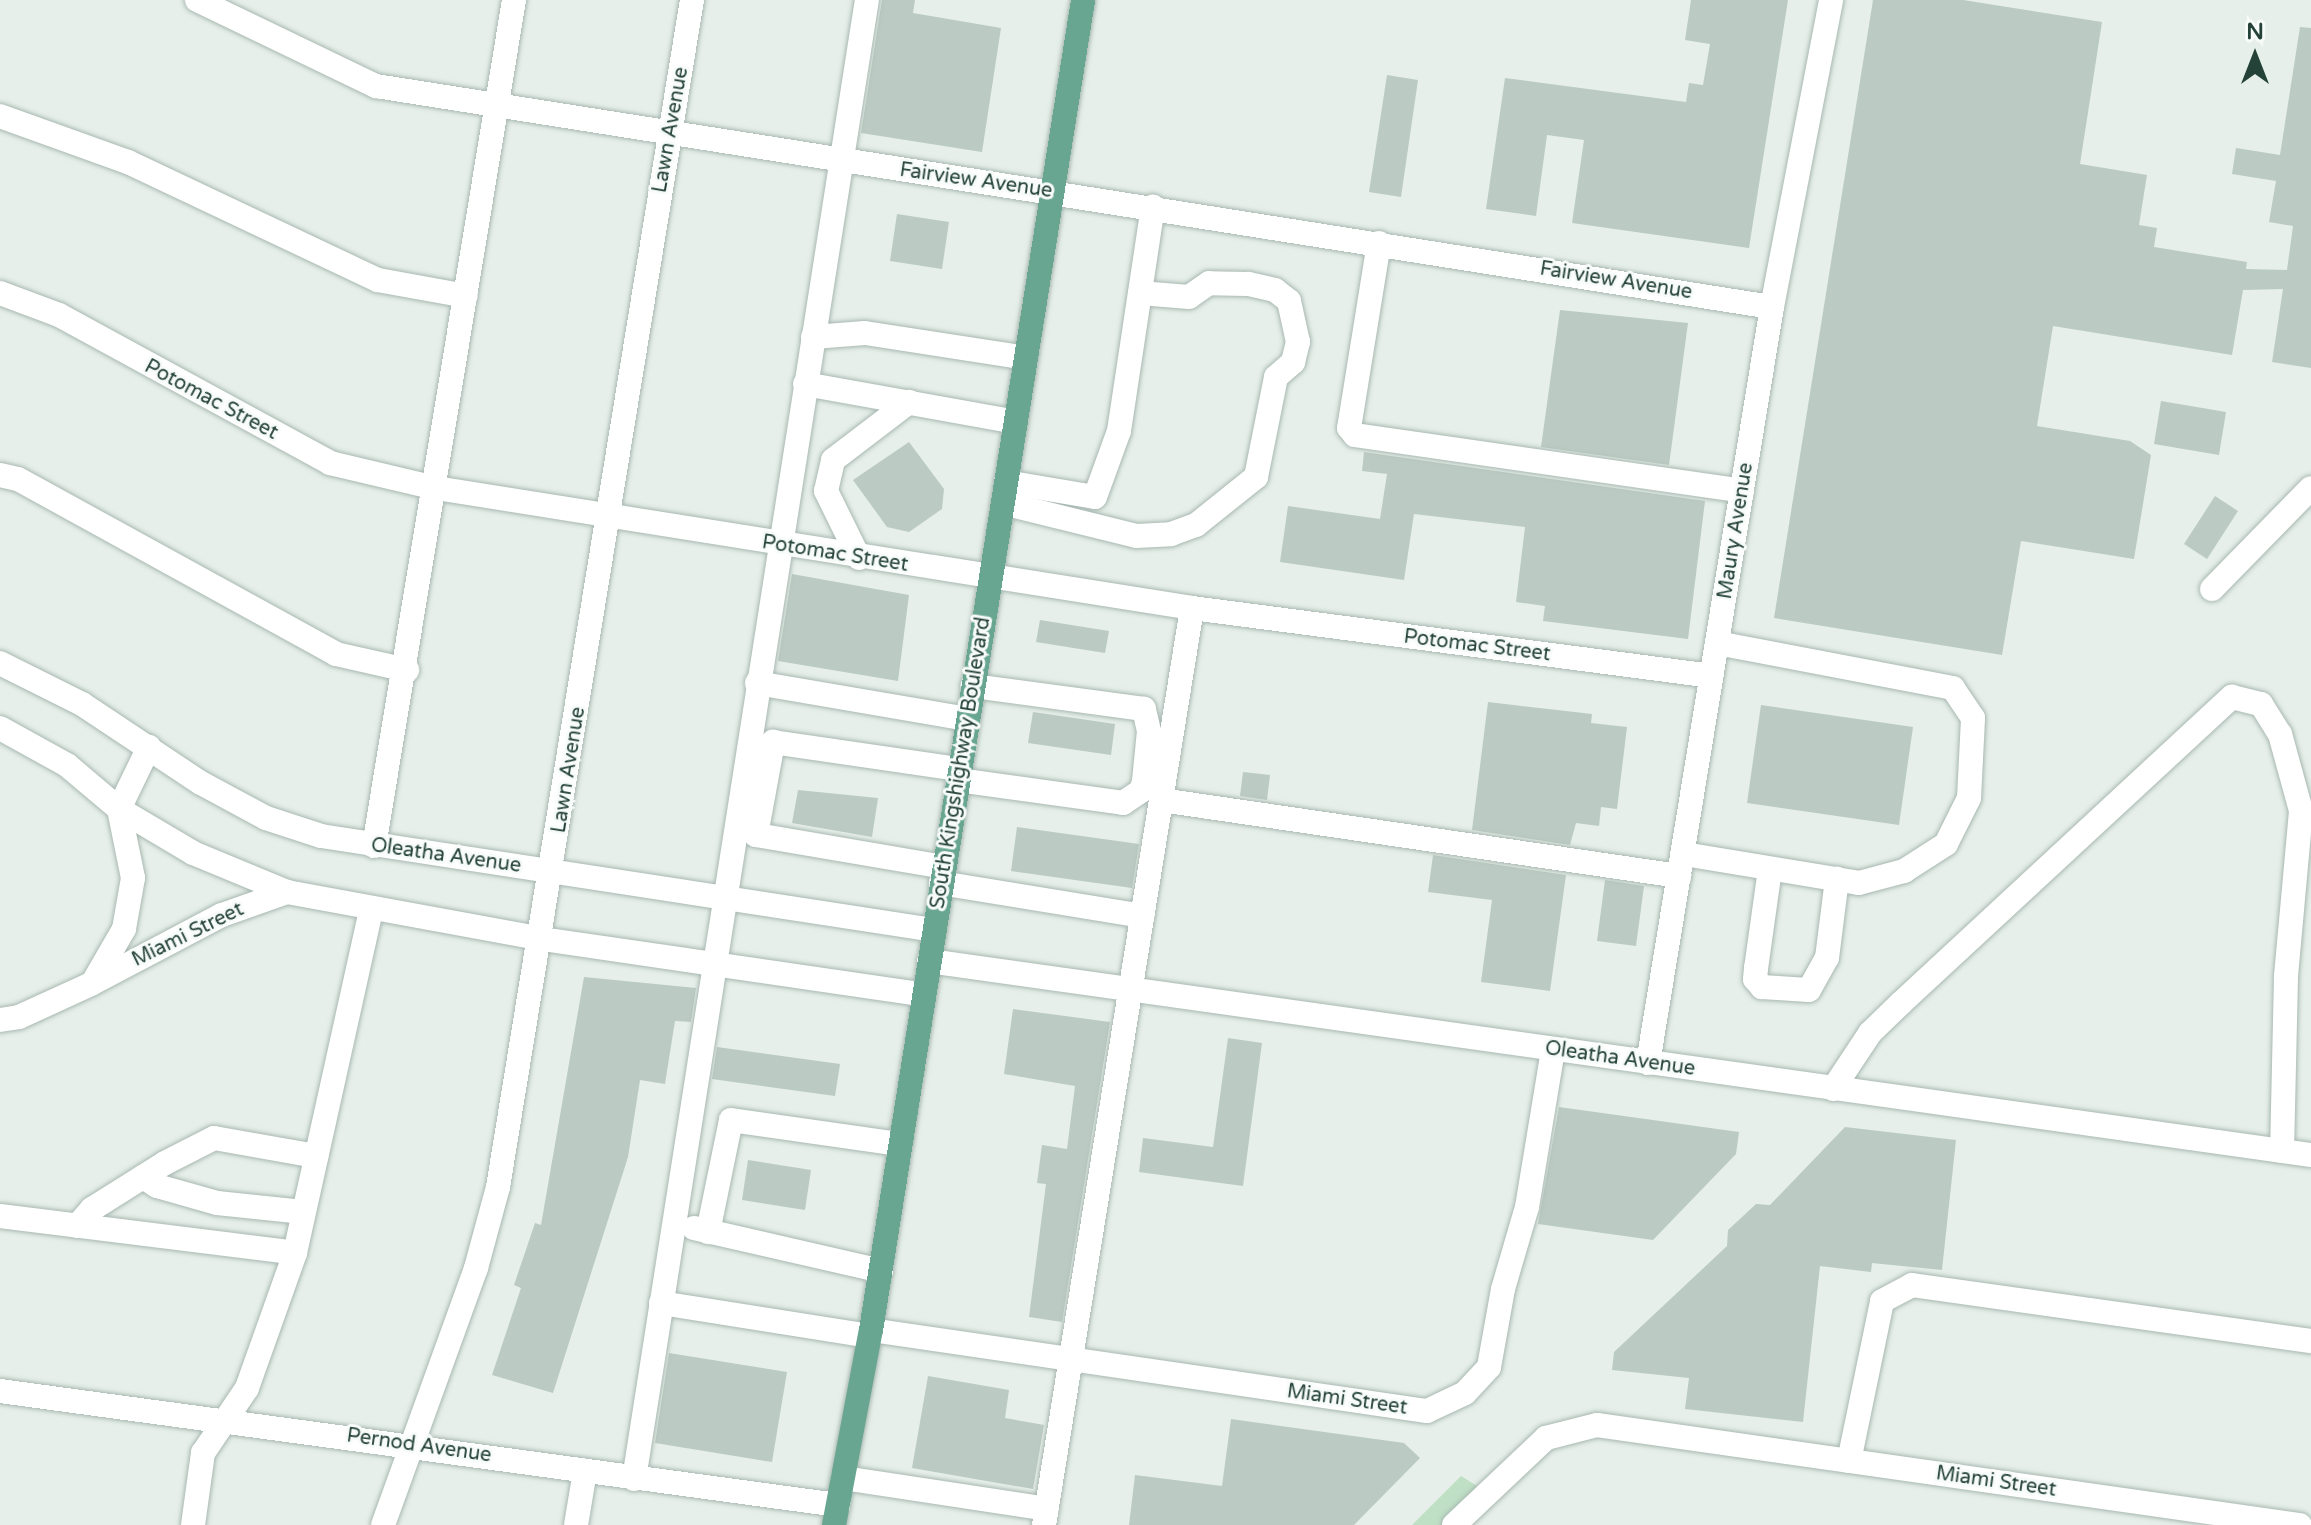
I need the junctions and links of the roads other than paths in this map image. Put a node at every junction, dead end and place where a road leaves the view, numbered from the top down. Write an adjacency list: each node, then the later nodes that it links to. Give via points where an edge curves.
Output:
1 (197, 0): 7 (street, Fairview Avenue, via 376,86)
2 (514, 0): 7 (street)
3 (692, 0): 9 (street, Lawn Avenue)
4 (867, 0): 10 (street)
5 (1083, 0): 11 (main road, South Kingshighway Boulevard)
6 (1831, 0): 17 (street, Maury Avenue)
7 (498, 108): 9 (street, Fairview Avenue); 16 (street)
8 (0, 116): 16 (street, via 128,162 378,280)
9 (672, 134): 10 (street, Fairview Avenue); 28 (street, Lawn Avenue, via 636,325)
10 (841, 161): 11 (street, Fairview Avenue); 18 (street)
11 (1053, 192): 12 (street, Fairview Avenue); 19 (main road, South Kingshighway Boulevard)
12 (1153, 207): 13 (street, Fairview Avenue); 15 (street)
13 (1379, 243): 17 (street, Fairview Avenue); 26 (street, via 1349,428 1355,435)
14 (0, 293): 24 (street, Potomac Street, via 59,315 330,463)
15 (1140, 293): 27 (street, via 1119,431 1095,497); 27 (street, via 1189,297 1209,283 1248,284 1275,290 1289,301 1298,342 1293,362 1276,377 1256,477 1196,525 1171,534 1136,536)
16 (466, 296): 24 (street)
17 (1772, 307): 26 (street, Maury Avenue)
18 (813, 337): 19 (street, via 865,333); 20 (street)
19 (1026, 358): 22 (main road, South Kingshighway Boulevard)
20 (805, 384): 21 (street); 29 (street)
21 (909, 402): 22 (street); 30 (street, via 833,460 826,491)
22 (1016, 422): 27 (main road, South Kingshighway Boulevard)
23 (0, 475): 36 (street, via 18,479 336,654)
24 (436, 488): 28 (street, Potomac Street); 36 (street)
25 (2311, 488): 32 (street)
26 (1742, 491): 34 (street, Maury Avenue)
27 (1004, 492): 31 (main road, South Kingshighway Boulevard)
28 (610, 517): 29 (street, Potomac Street); 49 (street, Lawn Avenue)
29 (780, 546): 30 (street, Potomac Street); 38 (street)
30 (859, 558): 31 (street, Potomac Street)
31 (990, 578): 33 (street, Potomac Street); 39 (main road, South Kingshighway Boulevard)
32 (2212, 589)
33 (1192, 608): 37 (street, Potomac Street); 44 (street)
34 (1717, 643): 37 (street, Maury Avenue); 51 (street, via 1953,688 1973,718 1969,798 1946,844 1904,871 1859,883)
35 (0, 663): 42 (street, Oleatha Avenue, via 82,704)
36 (407, 670): 46 (street)
37 (1712, 676): 47 (street, Maury Avenue)
38 (757, 683): 40 (street); 53 (street)
39 (973, 686): 40 (main road, South Kingshighway Boulevard); 43 (street, via 1135,706 1148,717 1144,781 1141,791 1123,803)
40 (968, 719): 43 (main road, South Kingshighway Boulevard)
41 (0, 728): 45 (street, via 89,780)
42 (149, 747): 45 (street); 46 (street, Oleatha Avenue, via 266,818)
43 (959, 774): 50 (main road, South Kingshighway Boulevard); 50 (street, via 773,742 756,835 842,849)
44 (1161, 800): 47 (street); 55 (street)
45 (119, 809): 52 (street, via 193,853); 60 (street, Miami Street, via 130,850 129,901 124,929)
46 (374, 846): 49 (street, Oleatha Avenue)
47 (1681, 865): 48 (street); 65 (street, Maury Avenue)
48 (1770, 869): 51 (street); 51 (street, via 1756,968 1762,987 1809,990 1827,958)
49 (552, 871): 53 (street, Oleatha Avenue); 57 (street, Lawn Avenue)
50 (942, 875): 55 (street); 56 (main road, South Kingshighway Boulevard)
51 (1837, 879)
52 (287, 892): 54 (street); 60 (street, Miami Street, via 222,915)
53 (723, 897): 56 (street, Oleatha Avenue); 59 (street)
54 (371, 909): 57 (street); 70 (street)
55 (1142, 916): 61 (street)
56 (934, 930): 58 (main road, South Kingshighway Boulevard)
57 (542, 939): 59 (street); 85 (street, Lawn Avenue, via 498,1187 476,1268)
58 (929, 961): 61 (street, Oleatha Avenue); 62 (main road, South Kingshighway Boulevard)
59 (712, 964): 62 (street); 74 (street)
60 (91, 984): 63 (street, Miami Street, via 19,1017)
61 (1130, 991): 64 (street, Oleatha Avenue); 82 (street)
62 (924, 995): 67 (main road, South Kingshighway Boulevard)
63 (0, 1020)
64 (1553, 1050): 65 (street, Oleatha Avenue); 82 (street, Miami Street, via 1527,1207 1503,1289 1489,1367 1465,1393 1427,1411)
65 (1648, 1063): 66 (street, Oleatha Avenue)
66 (1833, 1089): 68 (street, Oleatha Avenue); 68 (street, via 1870,1033 2232,697 2261,704 2280,734 2301,811 2286,977)
67 (900, 1144): 76 (street, via 731,1120); 78 (main road, South Kingshighway Boulevard)
68 (2282, 1151): 69 (street, Oleatha Avenue)
69 (2311, 1155)
70 (316, 1156): 71 (street, via 214,1138); 72 (street)
71 (143, 1177): 72 (street, via 217,1203); 75 (street, via 92,1209)
72 (304, 1212): 77 (street)
73 (0, 1216): 75 (street)
74 (673, 1223): 76 (street); 79 (street)
75 (77, 1226): 77 (street)
76 (708, 1232): 78 (street)
77 (295, 1253): 84 (street, via 247,1388)
78 (881, 1271): 80 (main road, South Kingshighway Boulevard)
79 (661, 1303): 80 (street, Miami Street); 89 (street)
80 (870, 1333): 82 (street, Miami Street); 88 (main road, South Kingshighway Boulevard)
81 (2311, 1341): 86 (street, via 1912,1285 1882,1301)
82 (1070, 1361): 91 (street)
83 (0, 1391): 84 (street, Pernod Avenue)
84 (223, 1421): 85 (street, Pernod Avenue); 92 (street, via 203,1453)
85 (413, 1444): 87 (street, Pernod Avenue); 93 (street, Lawn Avenue)
86 (1849, 1461): 95 (street, Miami Street, via 1597,1425 1546,1438); 96 (street, Miami Street)
87 (585, 1471): 89 (street, Pernod Avenue); 94 (street)
88 (843, 1478): 90 (main road, South Kingshighway Boulevard); 91 (street)
89 (634, 1479): 90 (street, Pernod Avenue)
90 (836, 1515)
91 (1046, 1517)
92 (193, 1525)
93 (383, 1525)
94 (576, 1525)
95 (1454, 1525)
96 (2300, 1525)

